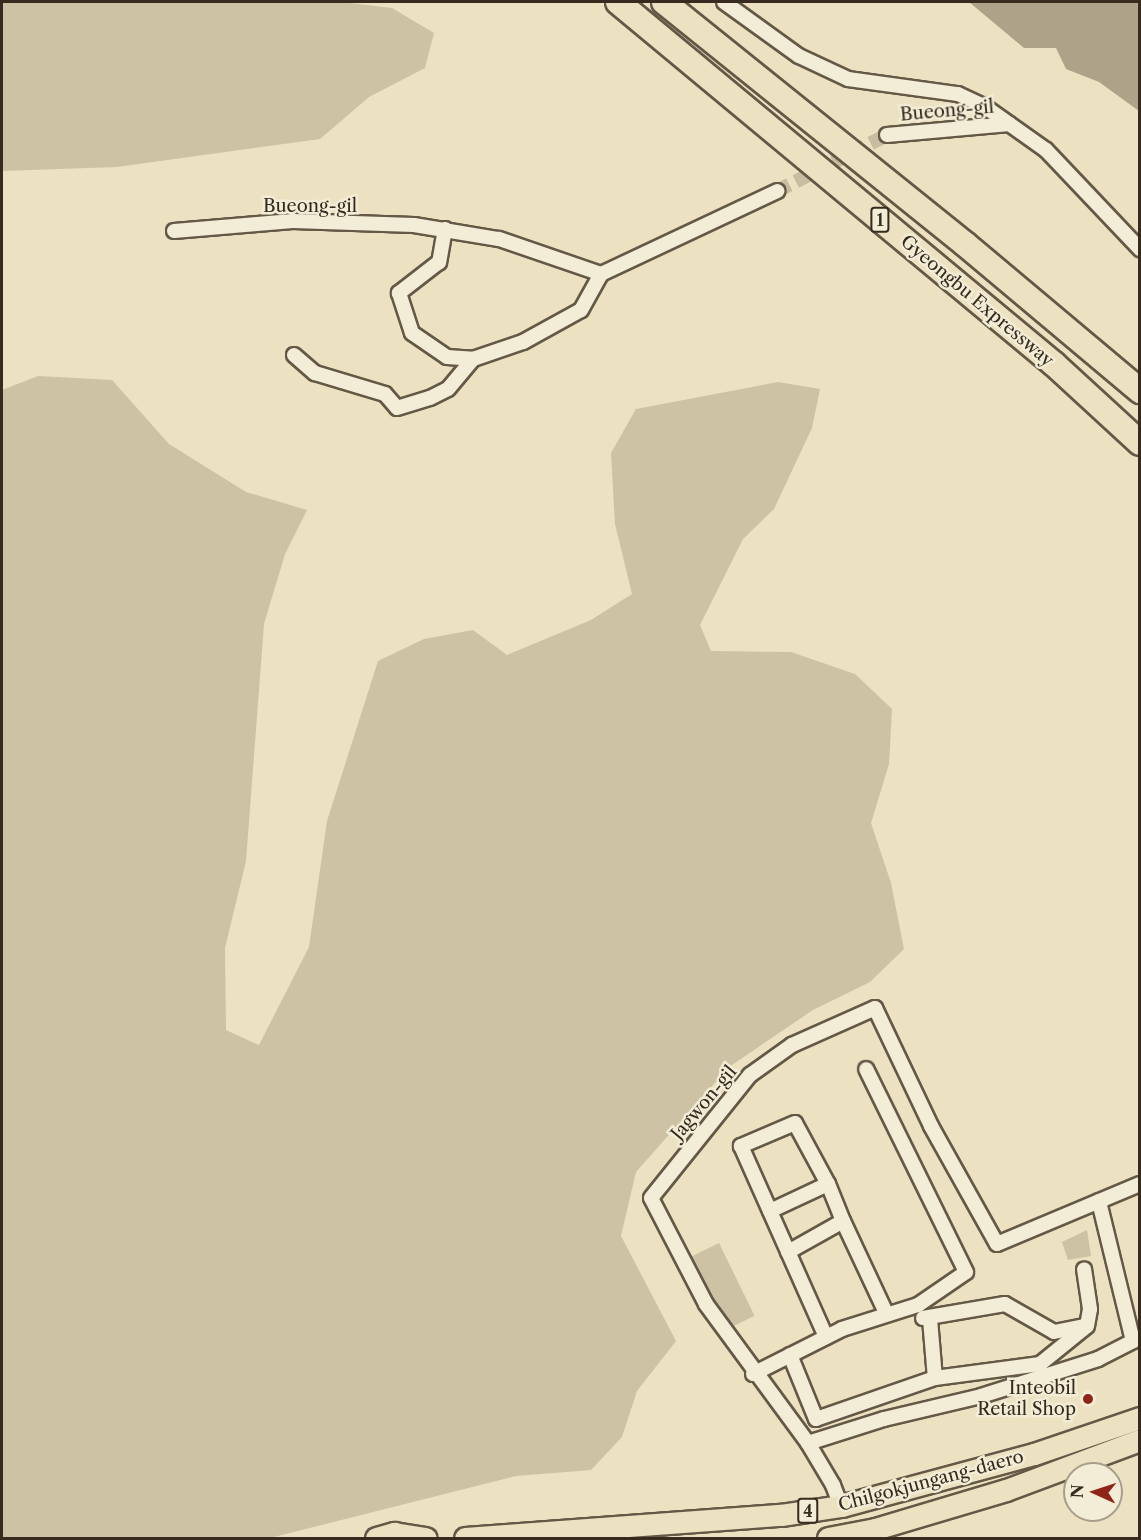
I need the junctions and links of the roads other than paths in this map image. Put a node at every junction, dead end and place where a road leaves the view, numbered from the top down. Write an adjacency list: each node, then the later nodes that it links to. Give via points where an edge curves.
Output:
1 (618, 2): 14 (highway, Gyeongbu Expressway / 1, via 1054,364)
2 (664, 2): 13 (highway, Gyeongbu Expressway / 1, via 973,250)
3 (724, 2): 4 (street, via 799,56 848,79 958,94)
4 (1011, 124): 5 (street, Bueong-gil); 9 (street, via 1046,150)
5 (887, 135)
6 (777, 191): 10 (street)
7 (445, 229): 8 (street, Bueong-gil, via 293,221); 10 (street, Bueong-gil, via 499,239); 12 (street, via 439,262 399,293 412,333 447,357)
8 (174, 231)
9 (1140, 249)
10 (601, 274): 12 (street, via 581,310 523,342)
11 (294, 355): 12 (street, via 315,374 385,394 397,408 448,389)
12 (473, 359)
13 (1140, 391)
14 (1140, 443)
15 (866, 1069): 23 (street, via 966,1272)
16 (828, 1184): 19 (street); 19 (street, via 795,1124 741,1146); 20 (street)
17 (1140, 1184): 18 (street, Jagwon-gil)
18 (1099, 1201): 29 (street, Jagwon-gil, via 997,1244 931,1126 875,1008 792,1045 750,1075 651,1198 706,1304); 33 (street, via 1133,1341 1098,1359 981,1396 884,1419)
19 (770, 1211): 21 (street)
20 (843, 1221): 21 (street); 24 (street)
21 (788, 1252): 27 (street)
22 (1084, 1269): 26 (street, via 1090,1309)
23 (918, 1305): 24 (street); 25 (street, via 924,1320)
24 (886, 1313): 27 (street)
25 (930, 1319): 26 (street, via 1005,1304 1054,1332); 30 (street)
26 (1087, 1326): 30 (street, via 1040,1364)
27 (826, 1337): 28 (street)
28 (790, 1355): 29 (street); 30 (street, via 816,1419)
29 (753, 1374): 33 (street, Jagwon-gil)
30 (935, 1378)
31 (1140, 1418): 34 (main road, Chilgokjungang-daero / 4, via 1034,1454)
32 (1140, 1440): 35 (main road, Chilgokjungang-daero / 4)
33 (808, 1443): 34 (street, Jagwon-gil, via 834,1485)
34 (841, 1506): 38 (main road, Chilgokjungang-daero / 4, via 781,1515)
35 (875, 1534): 39 (main road, Chilgokjungang-daero / 4)
36 (376, 1539): 37 (main road, via 394,1533)
37 (426, 1539)
38 (465, 1539)
39 (828, 1539)

